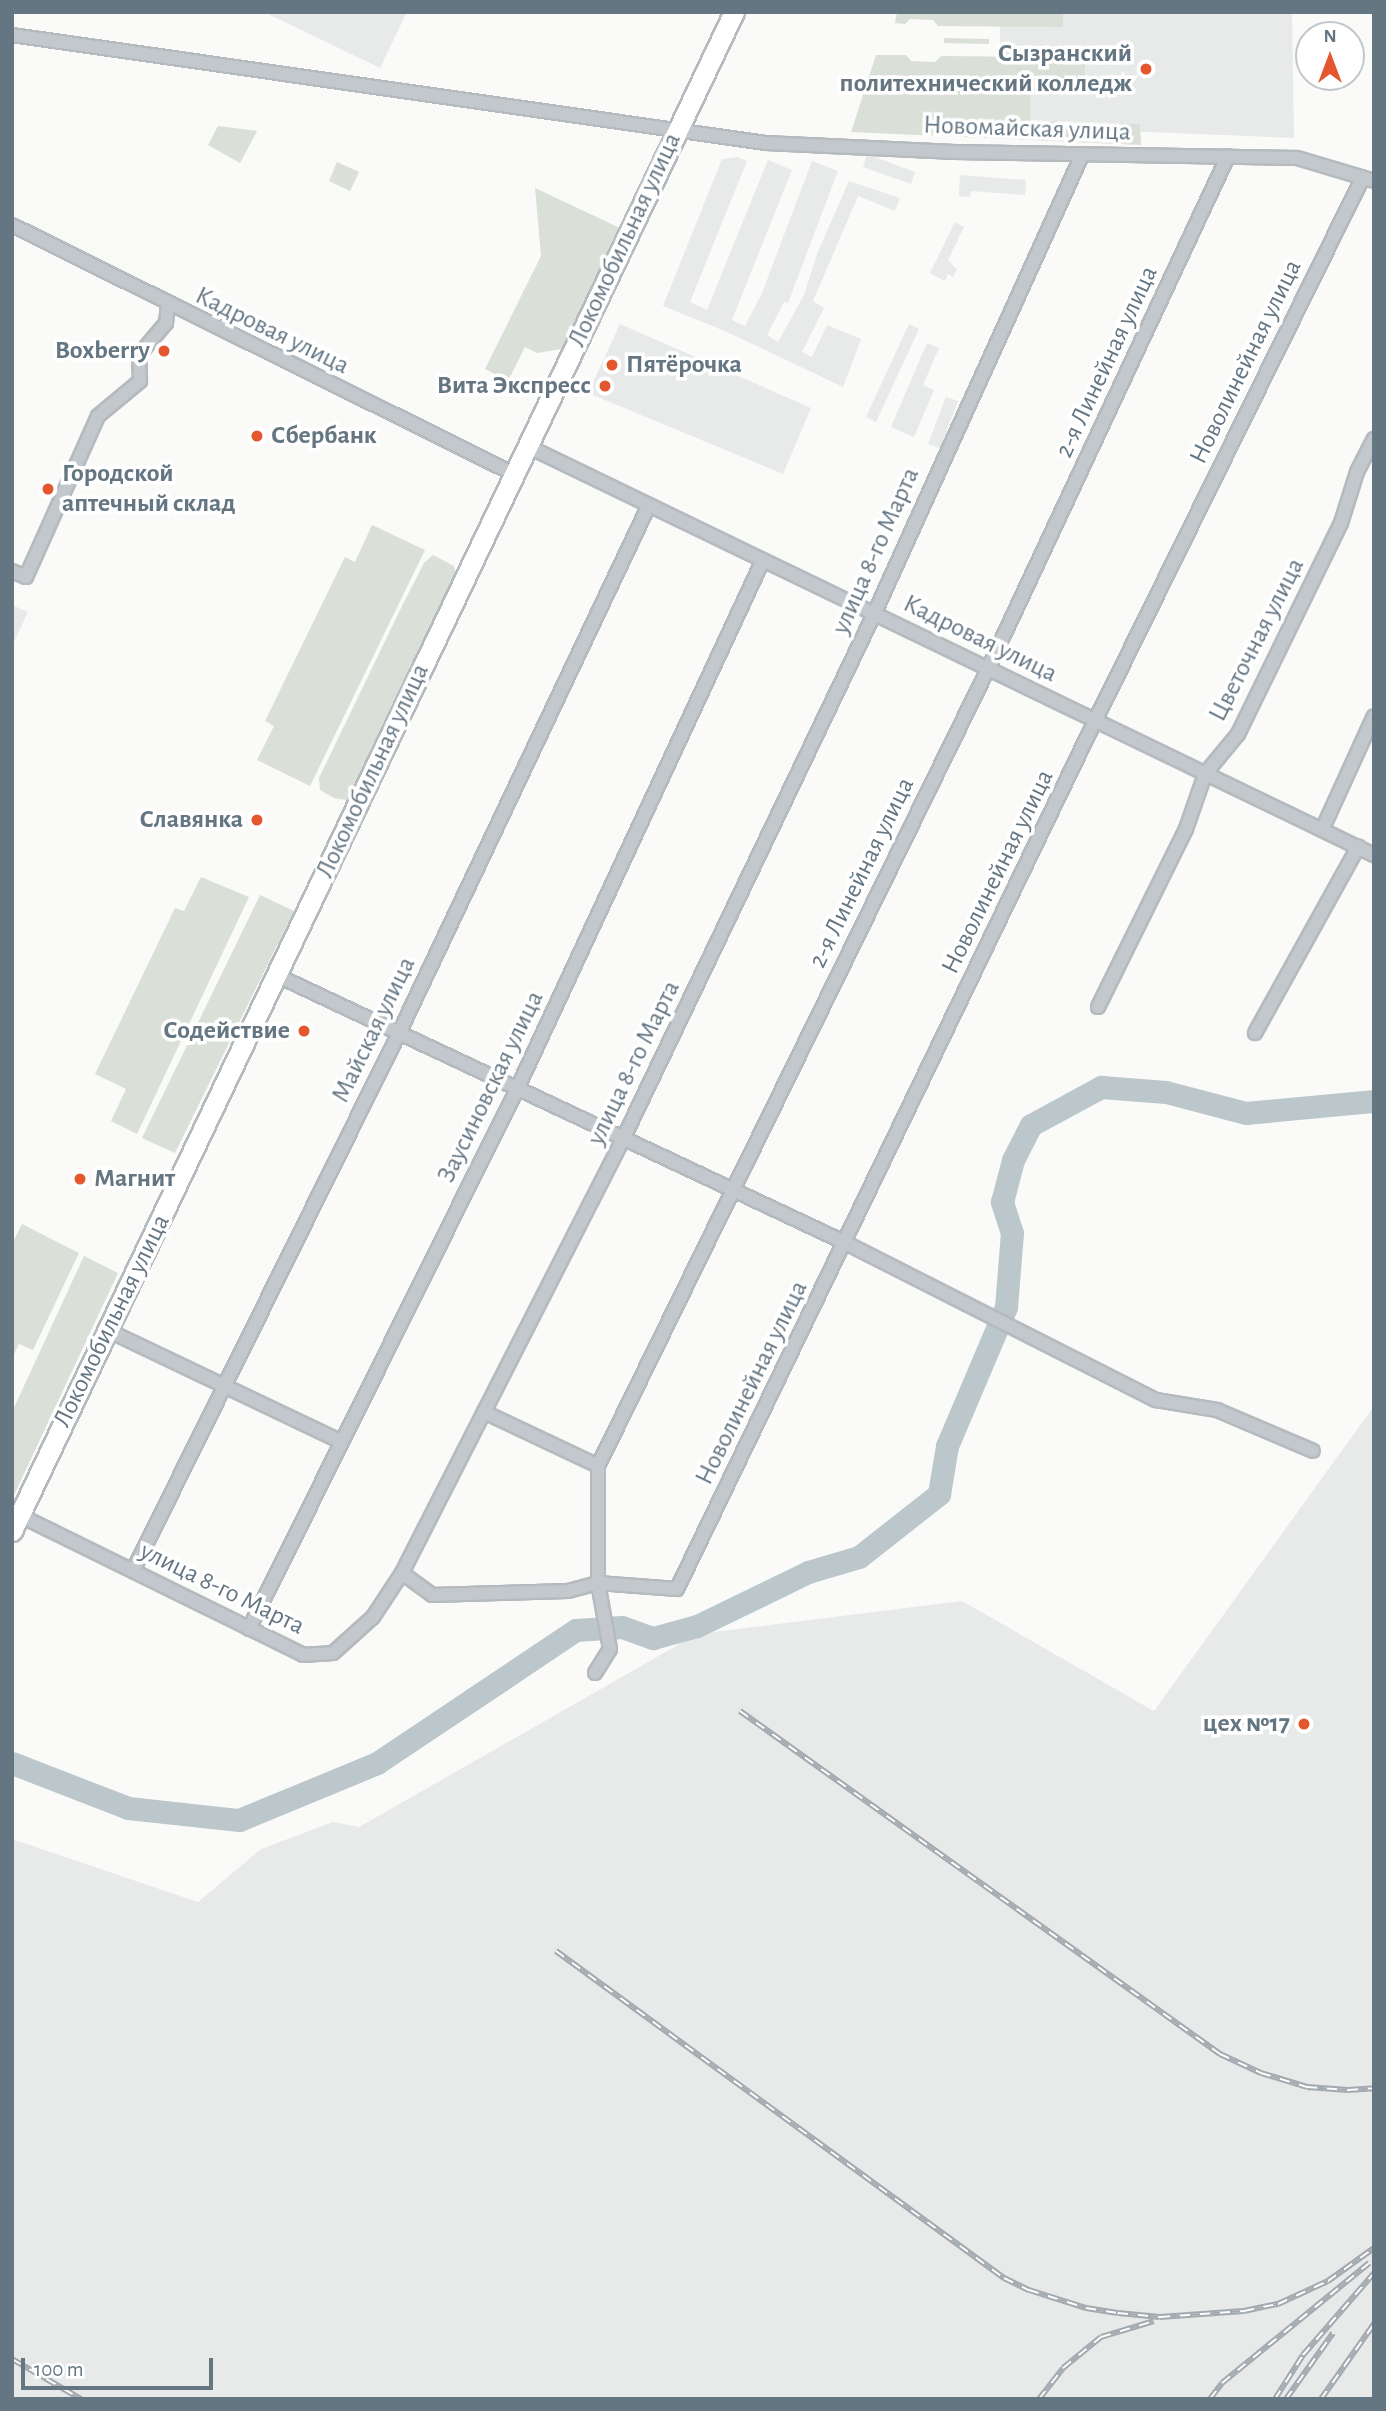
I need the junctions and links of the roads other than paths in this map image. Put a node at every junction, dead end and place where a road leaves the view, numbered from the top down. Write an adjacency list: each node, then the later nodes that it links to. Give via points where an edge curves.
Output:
1 (734, 12): 3 (main road, Локомобильная улица)
2 (12, 35): 3 (street, Новомайская улица)
3 (676, 132): 4 (street, Новомайская улица, via 766,143); 10 (main road, Локомобильная улица)
4 (1082, 155): 5 (street, Новомайская улица); 15 (street, улица 8-го Марта)
5 (1228, 156): 6 (street, Новомайская улица, via 1297,158); 16 (street, 2-я Линейная улица)
6 (1368, 179): 18 (street, Новолинейная улица)
7 (12, 225): 8 (street, Кадровая улица)
8 (168, 305): 11 (street, Кадровая улица); 14 (street, via 166,323 139,355 140,381 98,416 26,577)
9 (1374, 439): 19 (street, Цветочная улица, via 1340,523 1238,734)
10 (527, 446): 11 (main road, Локомобильная улица); 12 (street, Кадровая улица)
11 (514, 474): 23 (main road, Локомобильная улица)
12 (649, 505): 13 (street, Кадровая улица); 25 (street, Майская улица)
13 (763, 560): 15 (street, Кадровая улица); 27 (street, Заусиновская улица)
14 (12, 571)
15 (875, 612): 16 (street, Кадровая улица); 28 (street, улица 8-го Марта)
16 (988, 669): 18 (street, Кадровая улица); 29 (street, 2-я Линейная улица)
17 (1374, 716): 20 (street)
18 (1095, 721): 19 (street, Кадровая улица); 30 (street, Новолинейная улица)
19 (1205, 774): 20 (street, Кадровая улица); 24 (street, Цветочная улица, via 1186,829)
20 (1322, 830): 21 (street, Кадровая улица)
21 (1358, 848): 22 (street, Кадровая улица); 26 (street)
22 (1374, 855)
23 (276, 975): 25 (street); 31 (main road, Локомобильная улица)
24 (1098, 1007)
25 (399, 1033): 27 (street); 32 (street, Майская улица)
26 (1255, 1033)
27 (517, 1089): 28 (street); 34 (street, Заусиновская улица)
28 (623, 1139): 29 (street); 33 (street, улица 8-го Марта)
29 (732, 1190): 30 (street); 36 (street, 2-я Линейная улица)
30 (846, 1243): 35 (street, via 1156,1400 1217,1410); 40 (street, Новолинейная улица, via 677,1589)
31 (107, 1330): 32 (street); 37 (main road, Локомобильная улица)
32 (225, 1384): 34 (street); 38 (street, Майская улица)
33 (484, 1412): 36 (street); 39 (street, улица 8-го Марта)
34 (342, 1441): 41 (street, Заусиновская улица)
35 (1313, 1451)
36 (598, 1466): 40 (street, 2-я Линейная улица)
37 (16, 1523): 38 (street, улица 8-го Марта)
38 (133, 1571): 41 (street, улица 8-го Марта)
39 (402, 1573): 40 (street, via 432,1595 568,1591); 41 (street, улица 8-го Марта, via 373,1617 333,1653 303,1655)
40 (598, 1583): 42 (street, 2-я Линейная улица, via 610,1649)
41 (249, 1629)
42 (595, 1673)

